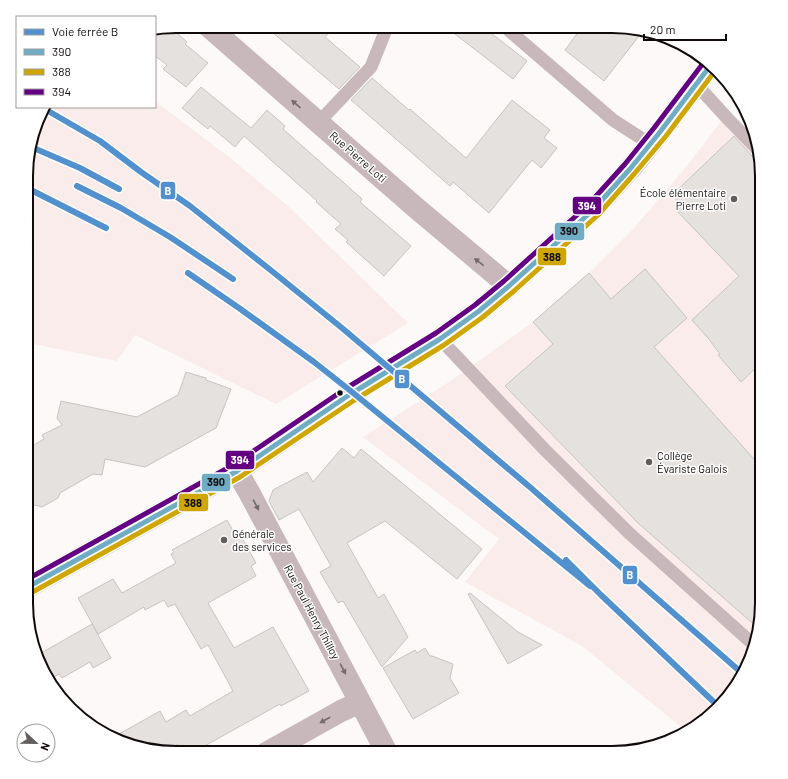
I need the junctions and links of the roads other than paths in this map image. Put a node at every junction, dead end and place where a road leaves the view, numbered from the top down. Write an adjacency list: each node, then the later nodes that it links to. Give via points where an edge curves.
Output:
1 (216, 33): 6 (street, Rue Pierre Loti, one-way to 1)
2 (385, 33): 6 (lane, via 371,67)
3 (512, 33): 8 (lane, via 613,120)
4 (707, 69): 5 (main road)
5 (696, 84): 7 (lane); 8 (main road)
6 (318, 123): 9 (street, Rue Pierre Loti, one-way to 6)
7 (751, 143)
8 (650, 144): 9 (main road, via 594,210)
9 (509, 286): 10 (main road)
10 (440, 339): 11 (main road, via 349,395); 13 (lane, via 545,450 629,533)
11 (237, 470): 12 (main road); 14 (street, Rue Paul Henry Thilloy, one-way to 14)
12 (33, 584)
13 (750, 641)
14 (360, 702): 15 (street, one-way to 15); 16 (street, Rue Paul Henry Thilloy)
15 (278, 746)
16 (383, 746)

